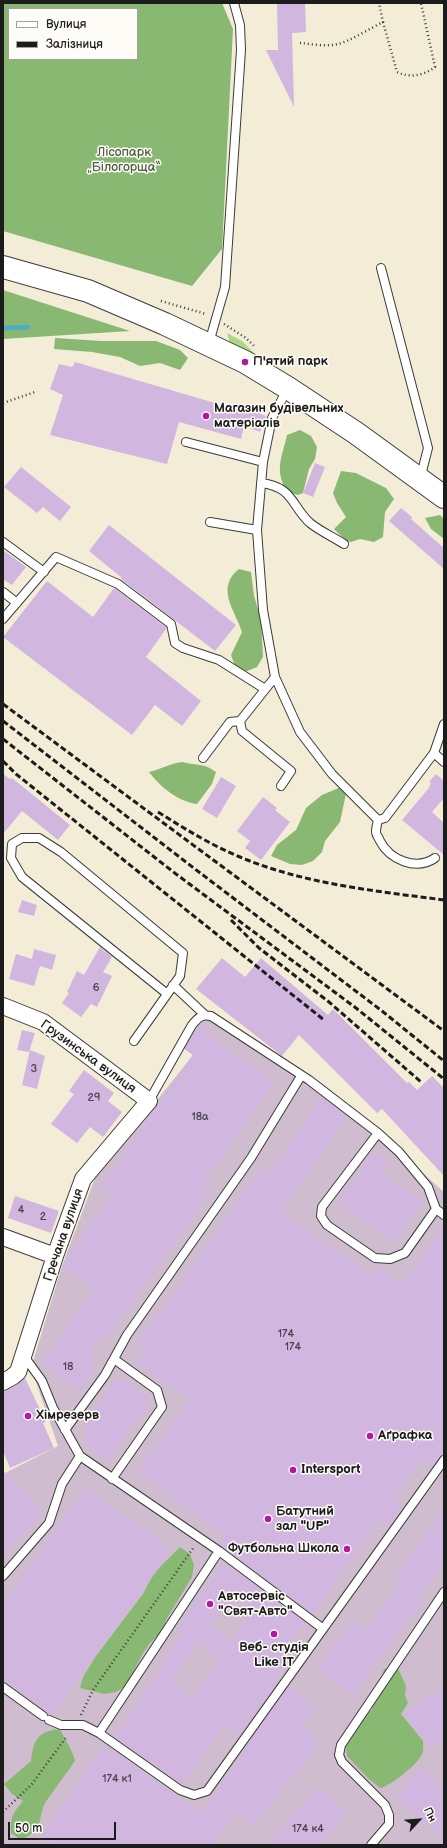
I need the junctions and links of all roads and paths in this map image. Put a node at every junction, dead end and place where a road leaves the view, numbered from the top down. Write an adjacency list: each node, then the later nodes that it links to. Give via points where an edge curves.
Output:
1 (234, 3): 10 (lane, via 240,25 241,50 225,287)
2 (379, 3): 4 (path)
3 (421, 3): 4 (path, via 435,67 428,72 406,76 397,72)
4 (384, 22): 5 (path, via 338,44)
5 (300, 43)
6 (3, 267): 10 (street, via 88,291)
7 (381, 268): 16 (lane, via 428,448)
8 (175, 304): 9 (path)
9 (206, 314)
10 (209, 344): 11 (street)
11 (288, 388): 15 (lane, via 272,418); 16 (street)
12 (35, 392): 13 (path)
13 (3, 403)
14 (186, 442): 15 (lane)
15 (263, 462): 17 (lane)
16 (420, 479): 18 (street)
17 (261, 483): 20 (lane); 22 (lane, via 272,484 289,494 310,522)
18 (444, 497)
19 (210, 522): 20 (lane)
20 (257, 530): 27 (lane, via 263,610)
21 (3, 542): 23 (lane)
22 (344, 544)
23 (44, 572): 25 (lane); 28 (lane, via 56,557 118,584 171,624 175,643 218,660)
24 (3, 592): 25 (lane)
25 (17, 603): 26 (lane)
26 (3, 619)
27 (275, 677): 28 (lane); 35 (lane, via 300,732 332,774)
28 (266, 689): 29 (lane)
29 (240, 722): 32 (lane, via 230,722); 34 (lane, via 242,731 291,771)
30 (444, 724): 31 (lane)
31 (434, 753): 33 (lane); 35 (lane, via 385,818)
32 (203, 758)
33 (444, 762)
34 (280, 786)
35 (378, 820): 36 (lane, via 376,833 385,850 404,862 427,863)
36 (435, 858)
37 (173, 985): 38 (lane); 38 (lane, via 180,976 183,953 61,852 39,838 22,838 12,844 10,858 22,877); 40 (lane)
38 (166, 993): 41 (lane)
39 (3, 1006): 43 (street, Грузинська вулиця, via 43,1022)
40 (205, 1014): 42 (lane); 43 (lane, via 198,1017 192,1026)
41 (134, 1041)
42 (301, 1076): 44 (lane); 50 (lane, via 251,1158 127,1335)
43 (149, 1101): 48 (street, Гречана вулиця, via 84,1179)
44 (378, 1133): 45 (lane, via 399,1152 428,1187); 45 (lane, via 322,1208 321,1216 327,1225 375,1258 390,1258 405,1253)
45 (436, 1209): 46 (lane)
46 (444, 1215)
47 (3, 1237): 48 (street)
48 (55, 1256): 49 (street, Гречана вулиця)
49 (24, 1356): 51 (street, Гречана вулиця, via 18,1372); 52 (lane, via 42,1381)
50 (114, 1359): 52 (lane); 55 (lane, via 157,1390 162,1407)
51 (3, 1382)
52 (64, 1430): 53 (lane)
53 (80, 1456): 55 (lane); 58 (lane, via 62,1484 49,1523)
54 (444, 1460): 60 (lane)
55 (112, 1479): 56 (lane)
56 (200, 1538): 57 (lane); 62 (path, via 93,1690)
57 (219, 1551): 60 (lane); 63 (lane)
58 (3, 1576)
59 (444, 1592): 65 (lane, via 341,1746 339,1755 342,1762 385,1805 389,1815 389,1824)
60 (322, 1628): 63 (lane, via 207,1790 194,1795 180,1790)
61 (3, 1687): 62 (lane, via 46,1718 62,1725)
62 (76, 1725): 63 (lane, via 83,1725); 64 (path, via 32,1784)
63 (99, 1733)
64 (3, 1812)
65 (371, 1845)

